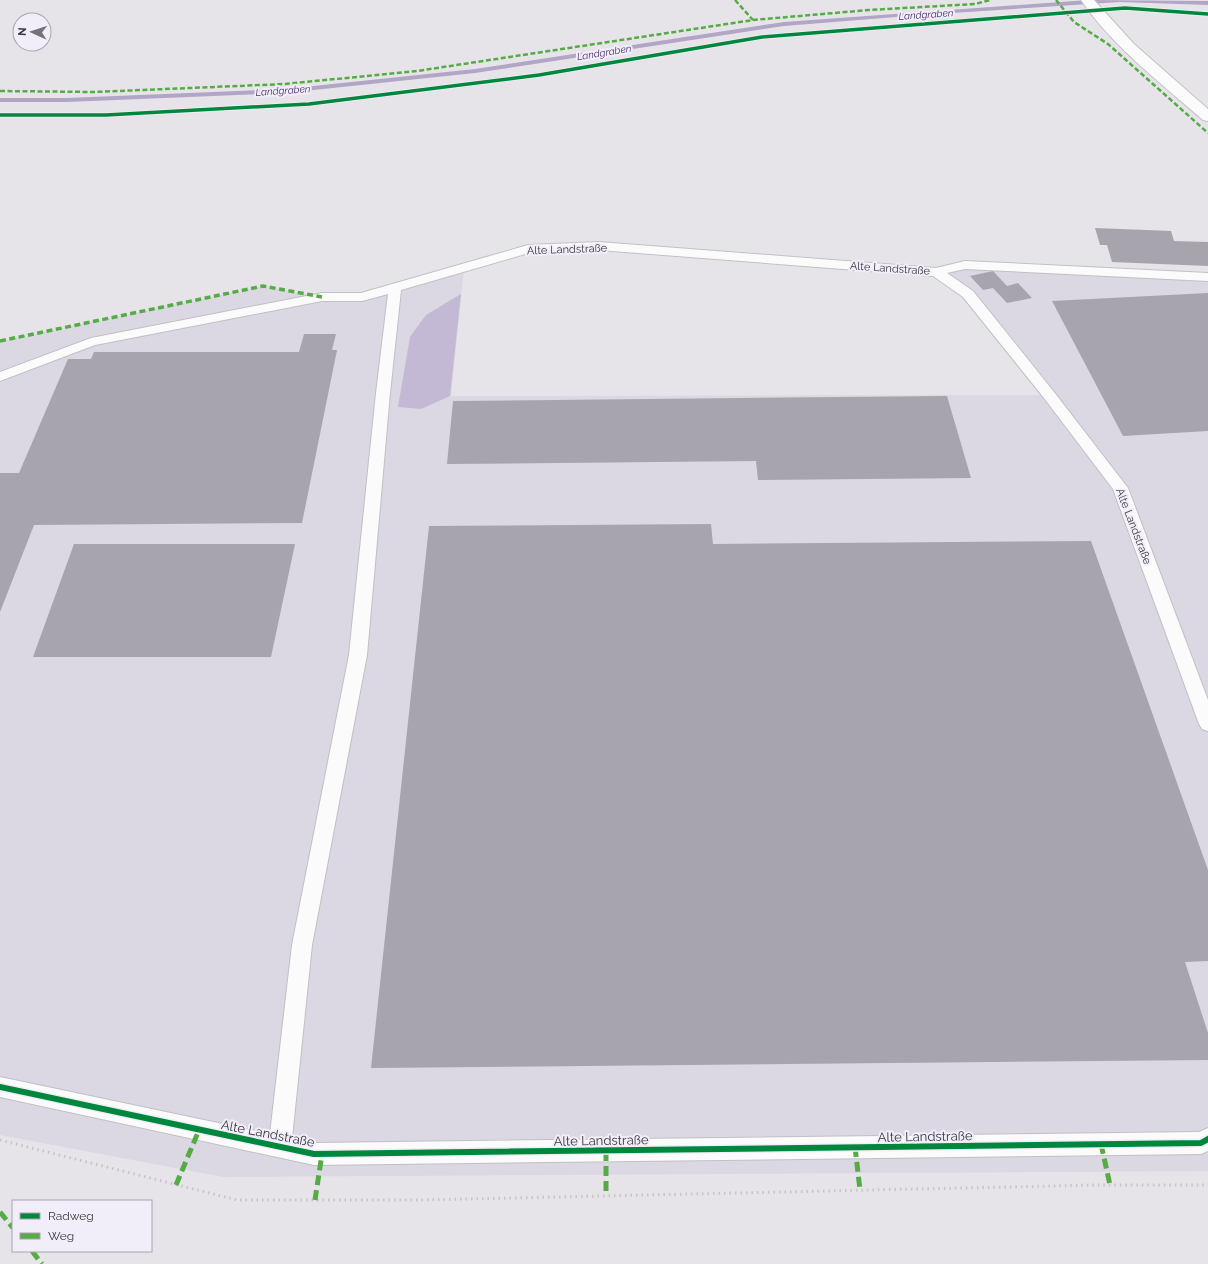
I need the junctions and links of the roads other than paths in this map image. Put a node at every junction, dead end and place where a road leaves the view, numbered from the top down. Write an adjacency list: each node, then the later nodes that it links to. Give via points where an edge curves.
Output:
1 (1087, 0): 2 (street, via 1102,19 1150,67)
2 (1208, 117)
3 (936, 272): 4 (lane, via 965,265); 5 (lane, Alte Landstraße, via 599,246 528,249); 7 (lane, Alte Landstraße, via 968,294 1120,488)
4 (1208, 277)
5 (395, 288): 6 (lane, Alte Landstraße, via 362,297 322,297 91,342); 10 (lane, via 358,655 302,945)
6 (0, 377)
7 (1208, 724)
8 (0, 1087): 10 (lane, Alte Landstraße)
9 (1208, 1139): 10 (lane, Alte Landstraße, via 1202,1143 314,1154)
10 (280, 1147)

